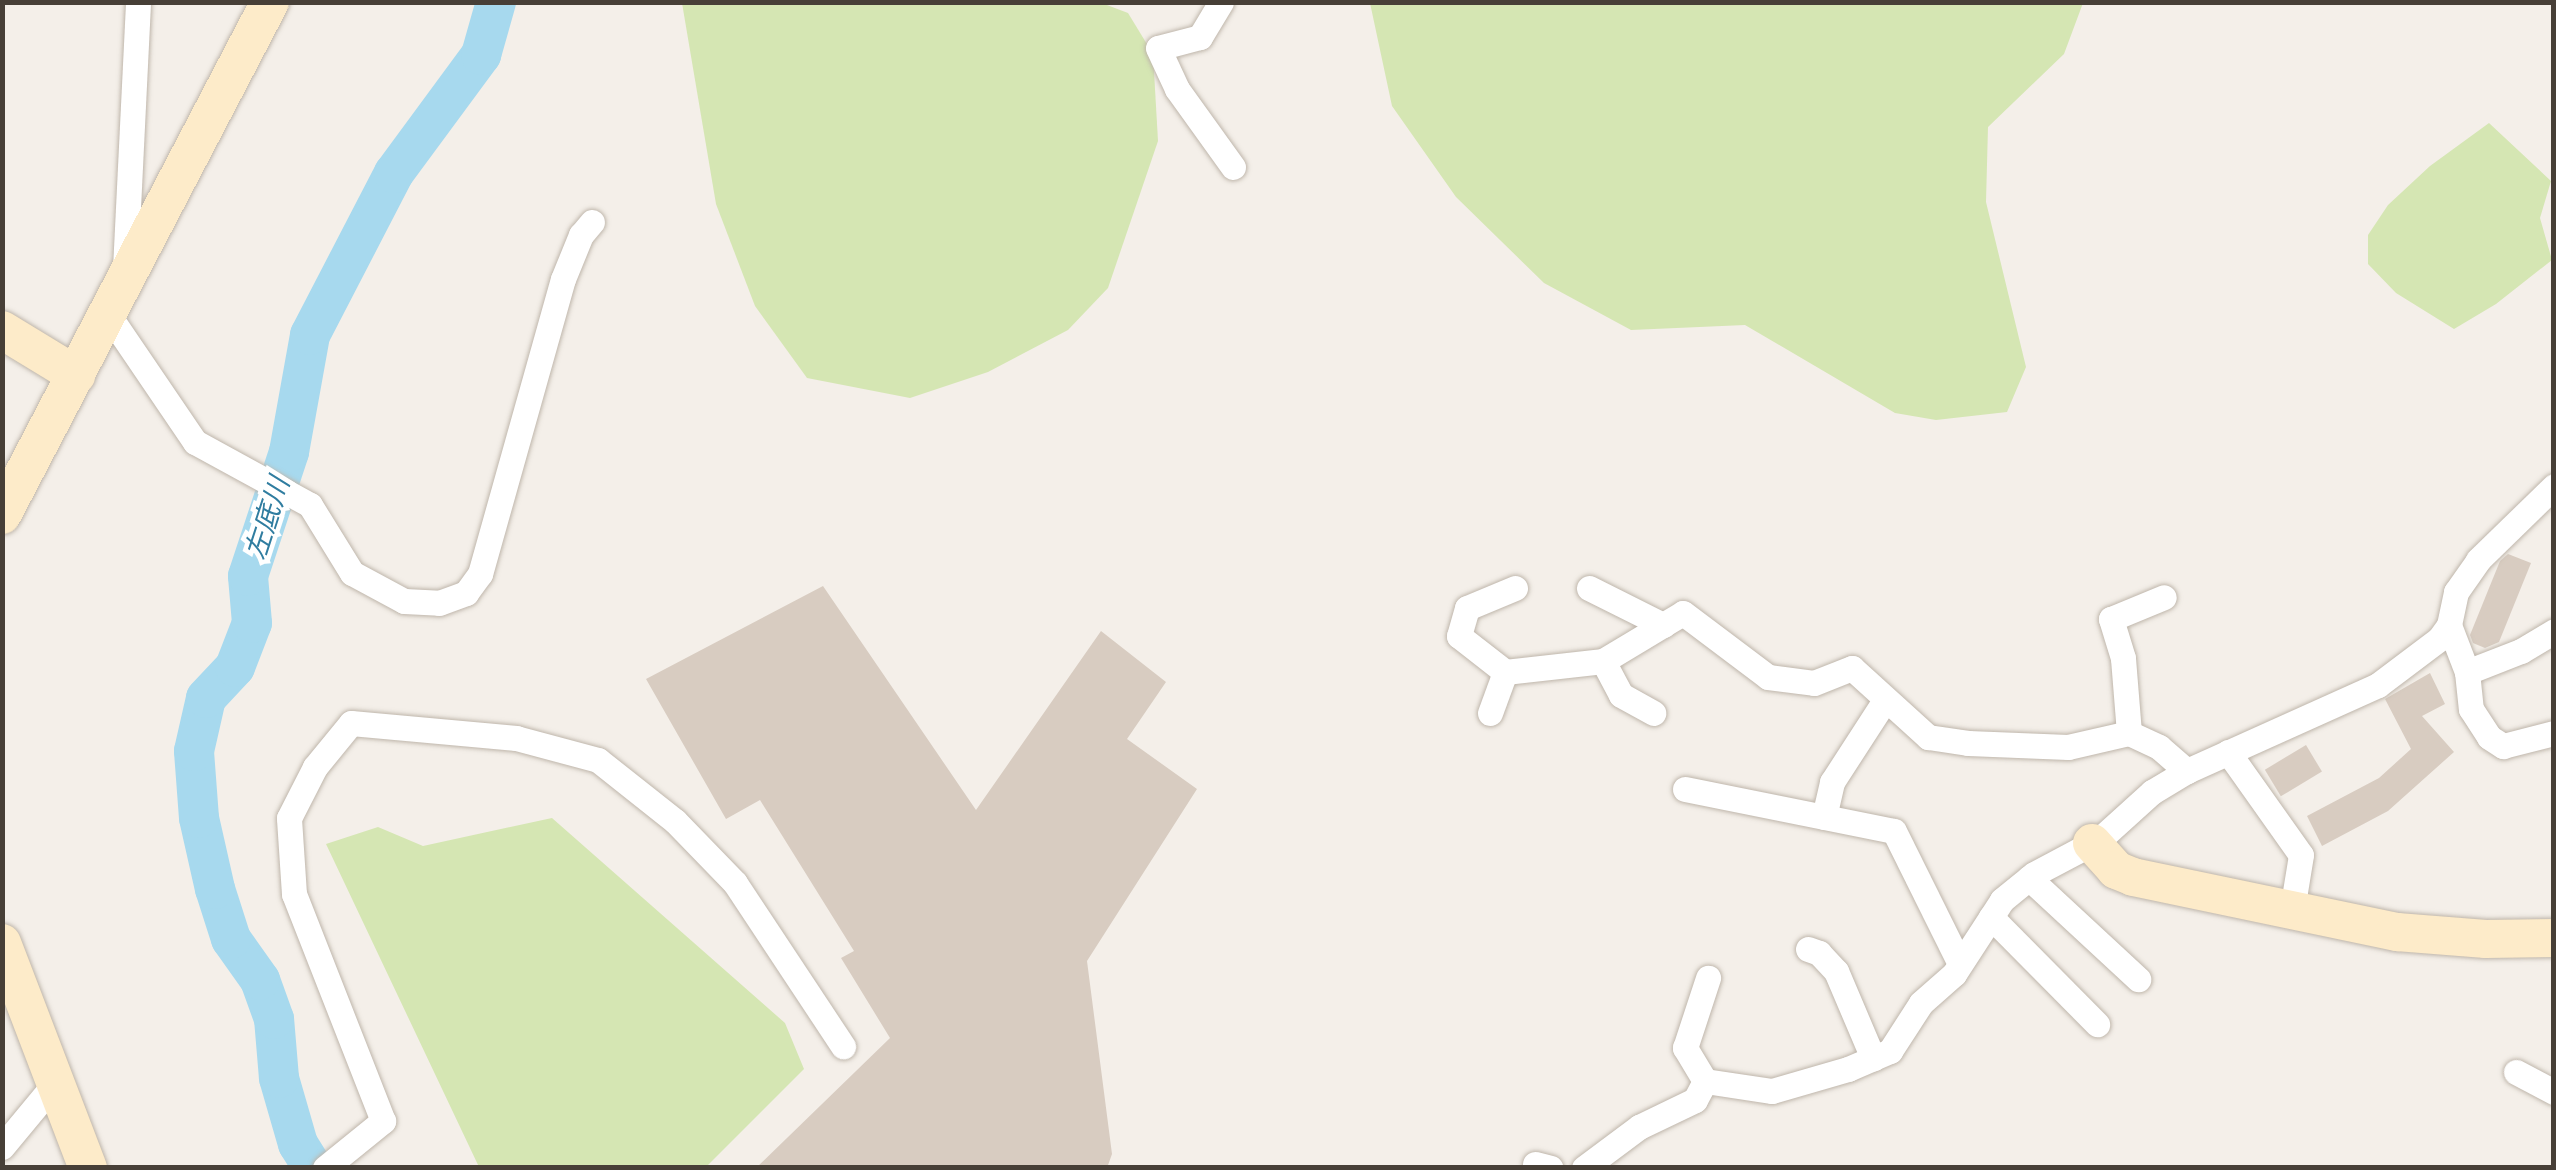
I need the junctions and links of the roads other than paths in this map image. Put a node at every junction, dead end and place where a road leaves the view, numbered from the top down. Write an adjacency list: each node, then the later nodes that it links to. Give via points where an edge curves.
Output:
1 (138, 2): 6 (street)
2 (270, 2): 6 (street)
3 (1221, 2): 4 (street, via 1200,36 1158,48)
4 (1232, 167)
5 (592, 222): 6 (street, via 563,279 480,574 466,593 439,603 404,601 352,573 310,505 195,442)
6 (116, 299): 8 (street)
7 (2, 330): 8 (street)
8 (76, 374): 10 (street)
9 (2554, 486): 15 (street, via 2478,560 2456,592)
10 (2, 515)
11 (1514, 588): 18 (street, via 1467,608 1459,636)
12 (1590, 588): 14 (street)
13 (2164, 597): 23 (street, via 2112,619 2123,658)
14 (1663, 625): 17 (street); 20 (street, via 1683,613 1768,678 1814,682 1852,668)
15 (2449, 625): 19 (street); 25 (street, via 2378,685)
16 (2554, 630): 19 (street)
17 (1603, 661): 18 (street); 21 (street, via 1620,695)
18 (1505, 672): 22 (street)
19 (2467, 672): 24 (street, via 2470,709 2489,738 2503,746)
20 (1885, 700): 23 (street, via 1928,737 1968,744 2068,747); 28 (street, via 1832,782)
21 (1653, 713)
22 (1490, 714)
23 (2129, 733): 26 (street)
24 (2554, 733)
25 (2228, 752): 26 (street); 31 (street, via 2301,855)
26 (2187, 771): 29 (street)
27 (1684, 790): 28 (street)
28 (1824, 818): 36 (street, via 1894,831)
29 (2092, 843): 30 (street); 31 (street, via 2133,878)
30 (2029, 878): 32 (street); 38 (street)
31 (2292, 910): 33 (street, via 2397,932)
32 (1991, 918): 36 (street); 39 (street)
33 (2554, 938)
34 (2, 943): 43 (street)
35 (1808, 949): 41 (street, via 1836,971)
36 (1960, 964): 41 (street, via 1920,1004 1890,1051)
37 (1708, 978): 44 (street, via 1685,1048)
38 (2138, 980)
39 (2097, 1024)
40 (842, 1046): 48 (street, via 735,883 675,821 598,760 516,738 351,723 315,767 289,818 294,894 382,1120)
41 (1873, 1058): 44 (street, via 1772,1091)
42 (2516, 1072): 45 (street)
43 (56, 1082): 46 (street); 49 (street)
44 (1705, 1082): 47 (street, via 1695,1100 1639,1127)
45 (2554, 1092)
46 (2, 1147)
47 (1620, 1158): 50 (street)
48 (333, 1162)
49 (88, 1168)
50 (1584, 1168)

